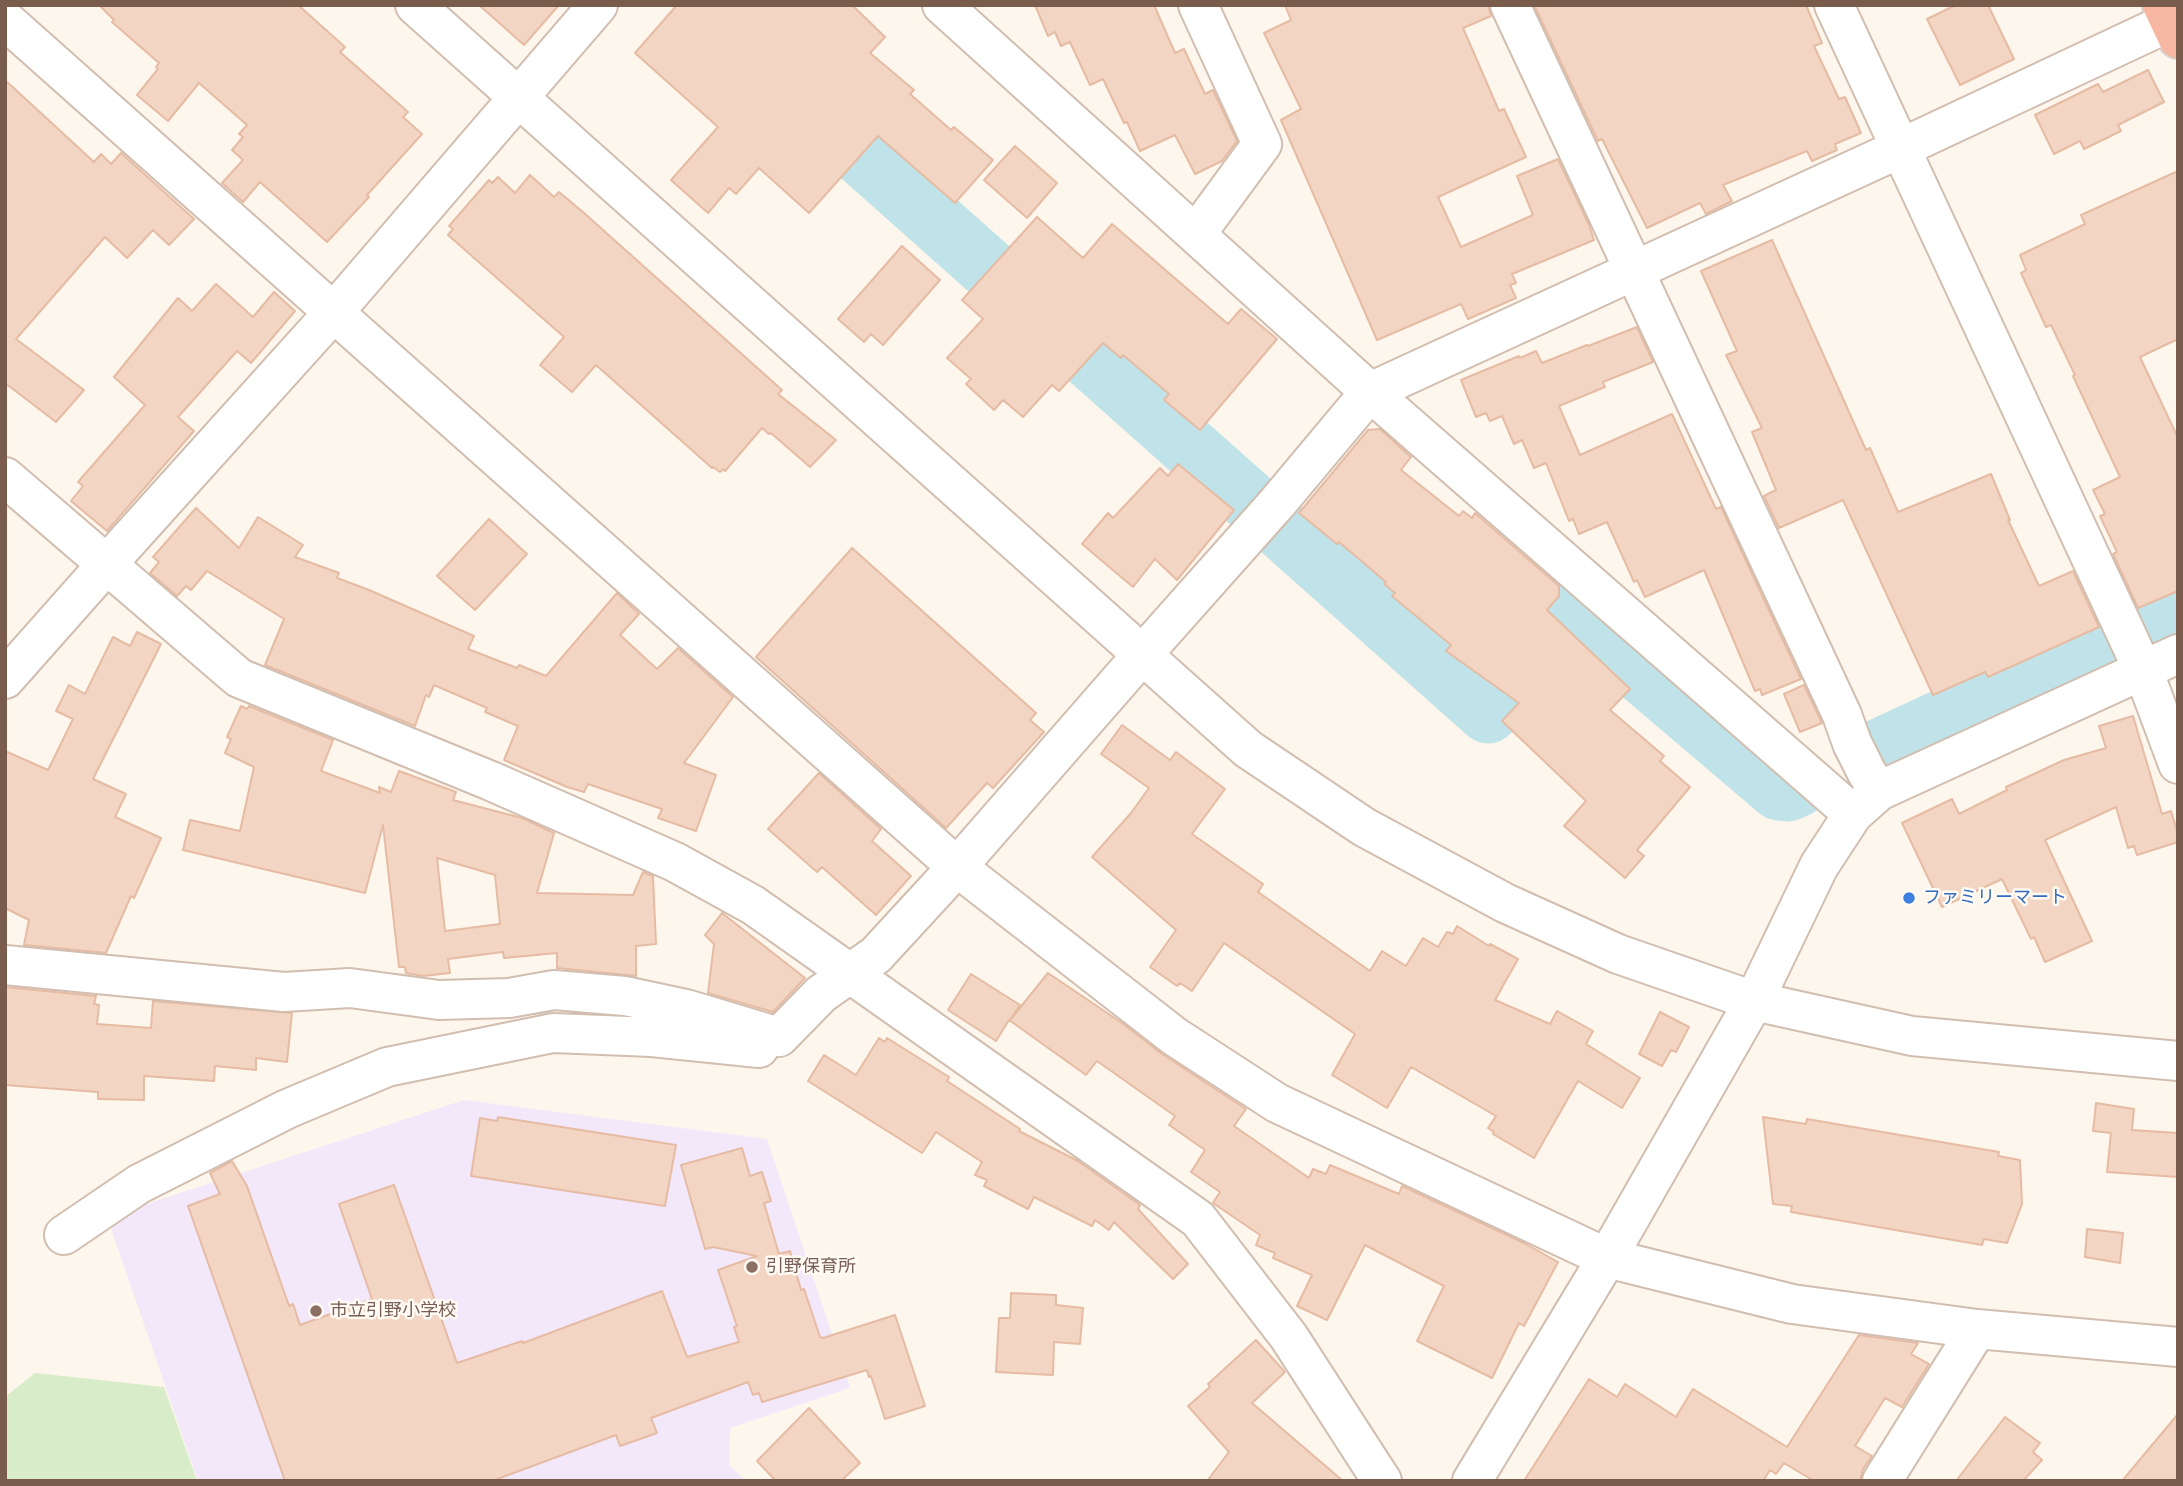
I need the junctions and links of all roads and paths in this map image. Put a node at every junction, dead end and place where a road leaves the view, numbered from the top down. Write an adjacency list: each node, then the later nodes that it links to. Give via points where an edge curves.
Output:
1 (415, 5): 9 (street)
2 (598, 5): 9 (street)
3 (942, 5): 11 (street)
4 (1198, 5): 11 (street, via 1262,144)
5 (1510, 5): 12 (street)
6 (1834, 5): 10 (street)
7 (5, 20): 13 (street)
8 (2172, 21): 10 (street)
9 (519, 98): 13 (street); 19 (street)
10 (1901, 148): 12 (street); 17 (street)
11 (1196, 234): 14 (street)
12 (1634, 271): 14 (street); 22 (street, via 1842,715 1867,773)
13 (334, 312): 16 (street); 23 (street)
14 (1370, 392): 19 (street); 22 (street)
15 (5, 477): 16 (street)
16 (106, 565): 20 (street); 25 (street, via 239,678 675,862 753,905)
17 (2132, 646): 18 (street); 21 (street); 22 (street)
18 (2178, 654)
19 (1142, 655): 23 (street); 26 (street, via 1248,749 1364,827 1505,903 1606,949)
20 (5, 679)
21 (2178, 764)
22 (1866, 803): 26 (street, via 1819,866)
23 (957, 867): 25 (street, via 876,956); 30 (street, via 1174,1037 1278,1103)
24 (5, 965): 27 (street, via 284,992 350,988 439,1000 509,998 554,990 614,995 686,1009)
25 (849, 972): 27 (street); 33 (street, via 1199,1219 1289,1337)
26 (1754, 1001): 28 (street, via 1912,1036); 30 (street)
27 (779, 1037): 29 (street, via 761,1048 553,1033 387,1067 287,1109 139,1184)
28 (2178, 1061)
29 (64, 1235)
30 (1607, 1258): 31 (street, via 1792,1304); 34 (street)
31 (1977, 1329): 32 (street); 35 (street)
32 (2178, 1348)
33 (1382, 1481)
34 (1472, 1481)
35 (1882, 1481)

